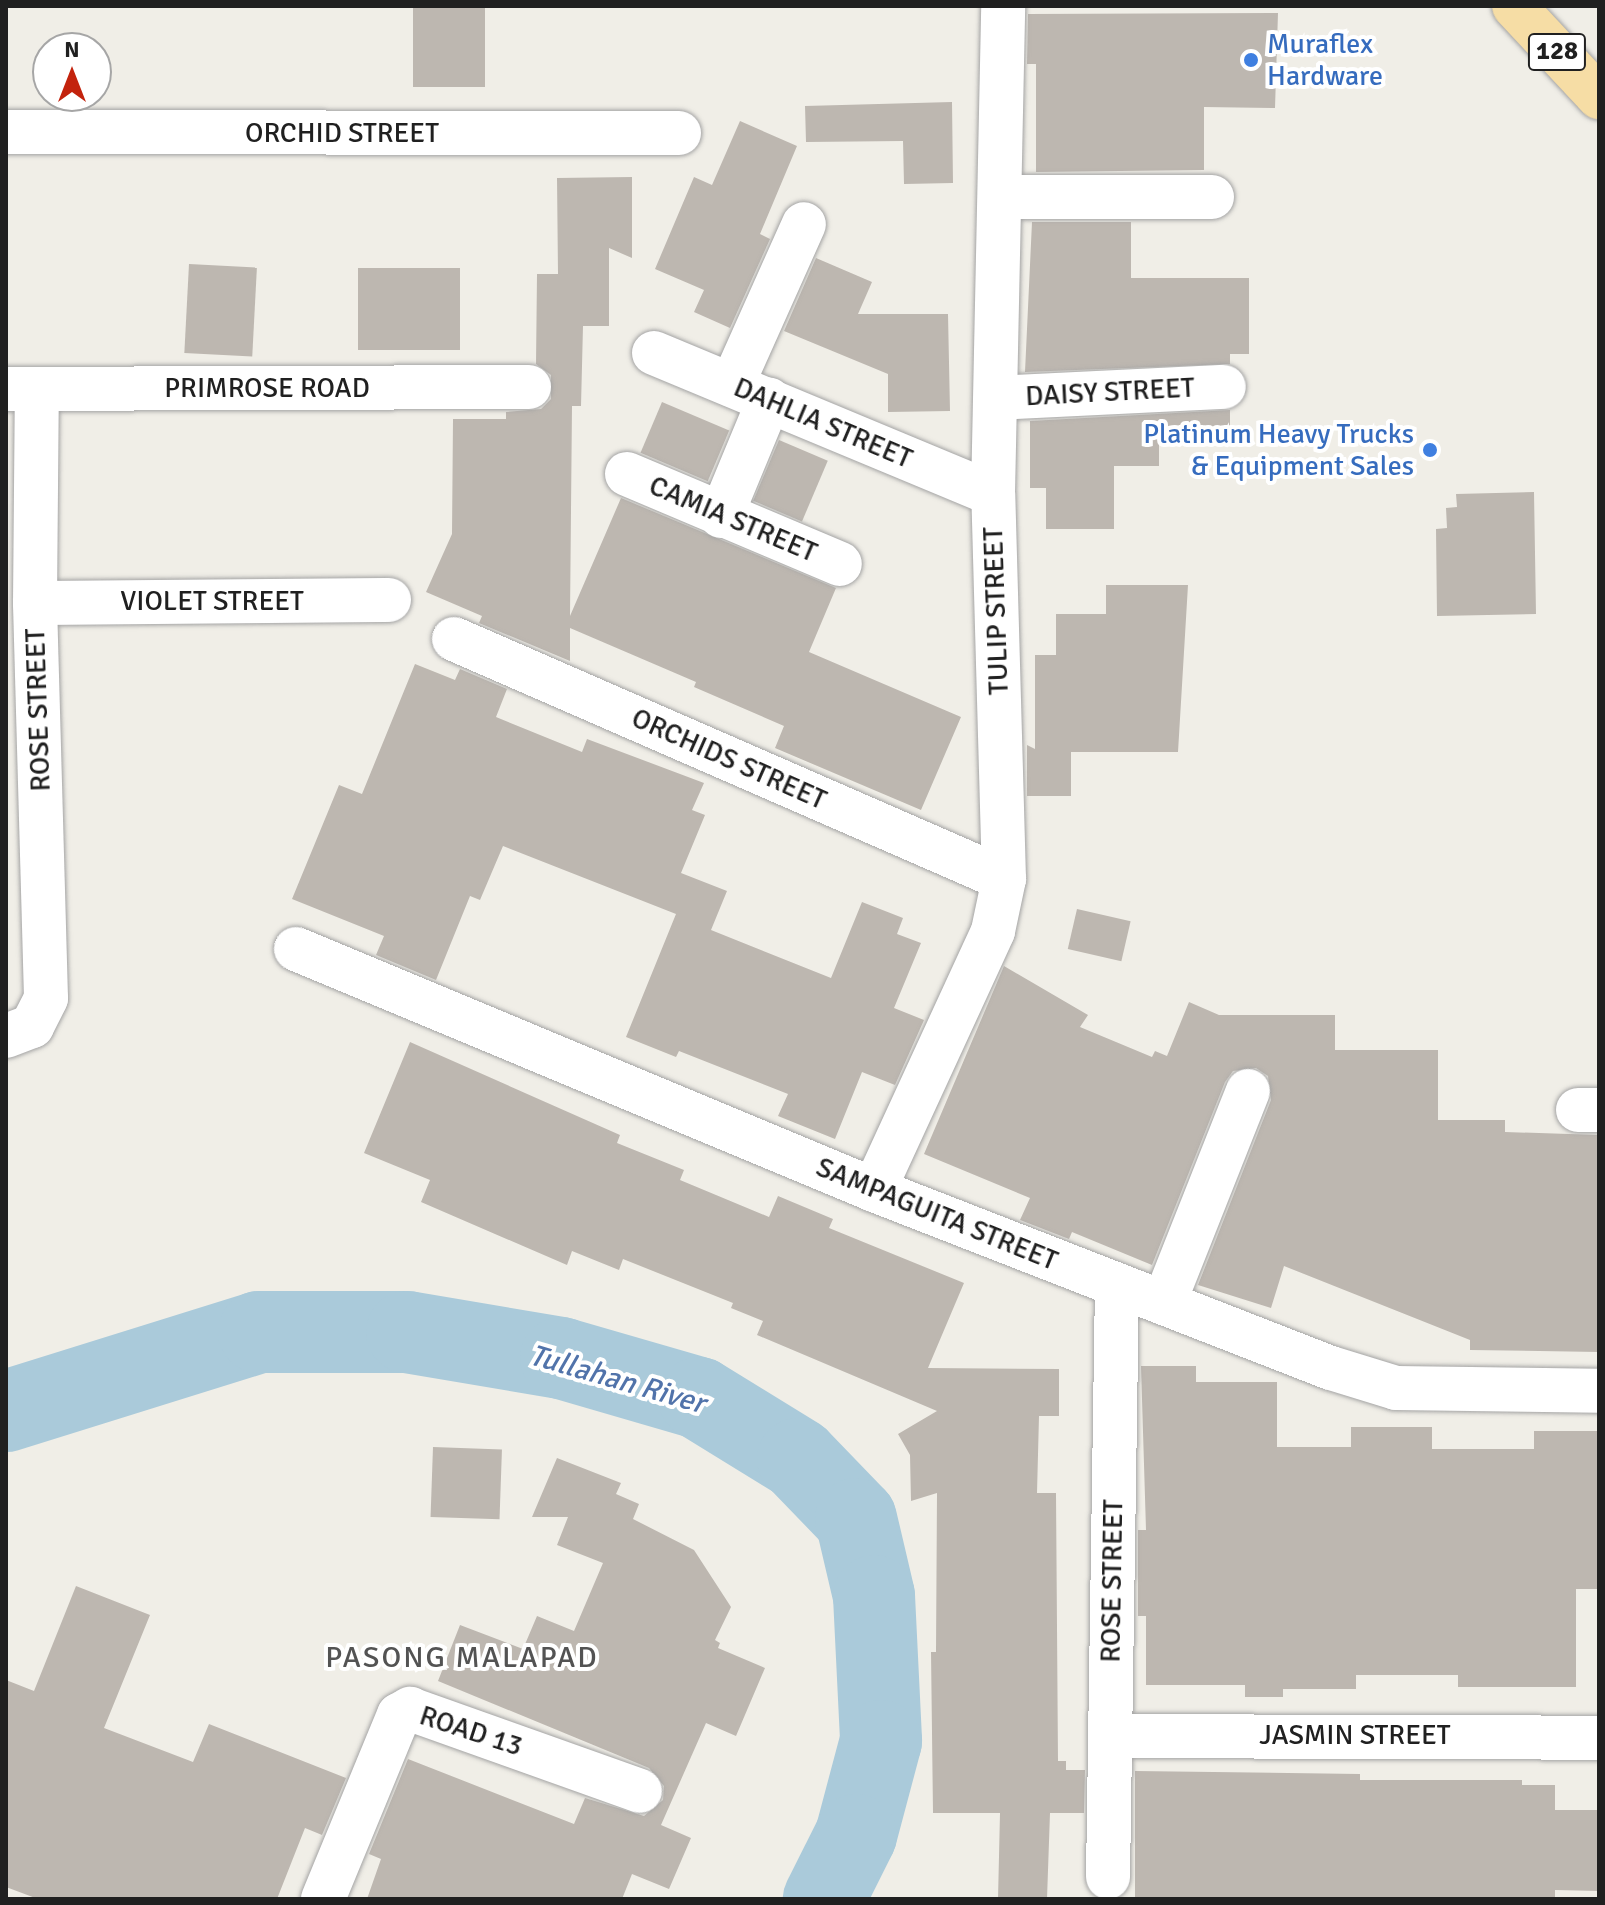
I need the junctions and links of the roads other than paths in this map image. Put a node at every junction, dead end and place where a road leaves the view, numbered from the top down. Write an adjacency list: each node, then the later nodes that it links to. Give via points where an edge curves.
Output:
1 (1003, 6): 6 (street, TULIP STREET)
2 (1514, 6): 3 (main road, 128)
3 (1599, 97)
4 (6, 132): 5 (street, ORCHID STREET)
5 (679, 133)
6 (1000, 197): 7 (street); 14 (street, TULIP STREET)
7 (1212, 197)
8 (804, 224): 13 (street)
9 (654, 353): 13 (street, DAHLIA STREET)
10 (529, 387): 12 (street, PRIMROSE ROAD)
11 (1224, 387): 14 (street, DAISY STREET)
12 (22, 389): 20 (street, ROSE STREET)
13 (750, 393): 16 (street, DAHLIA STREET); 17 (street)
14 (996, 398): 16 (street, TULIP STREET)
15 (627, 474): 17 (street, CAMIA STREET)
16 (993, 494): 22 (street, TULIP STREET)
17 (721, 516): 18 (street, CAMIA STREET)
18 (840, 564)
19 (389, 600): 20 (street, VIOLET STREET)
20 (35, 603): 24 (street, ROSE STREET, via 46,998)
21 (454, 639): 22 (street, ORCHIDS STREET)
22 (1004, 879): 26 (street, TULIP STREET, via 993,931)
23 (296, 949): 26 (street, SAMPAGUITA STREET)
24 (19, 1031)
25 (1248, 1091): 28 (street)
26 (874, 1190): 27 (street, SAMPAGUITA STREET)
27 (1117, 1285): 28 (street, SAMPAGUITA STREET); 30 (street, ROSE STREET)
28 (1164, 1303): 29 (street, SAMPAGUITA STREET, via 1396,1388)
29 (1599, 1391)
30 (1110, 1736): 31 (street, JASMIN STREET); 33 (street, ROSE STREET)
31 (1599, 1738)
32 (640, 1791): 34 (street, ROAD 13, via 410,1709 399,1715)
33 (1108, 1877)
34 (323, 1899)

